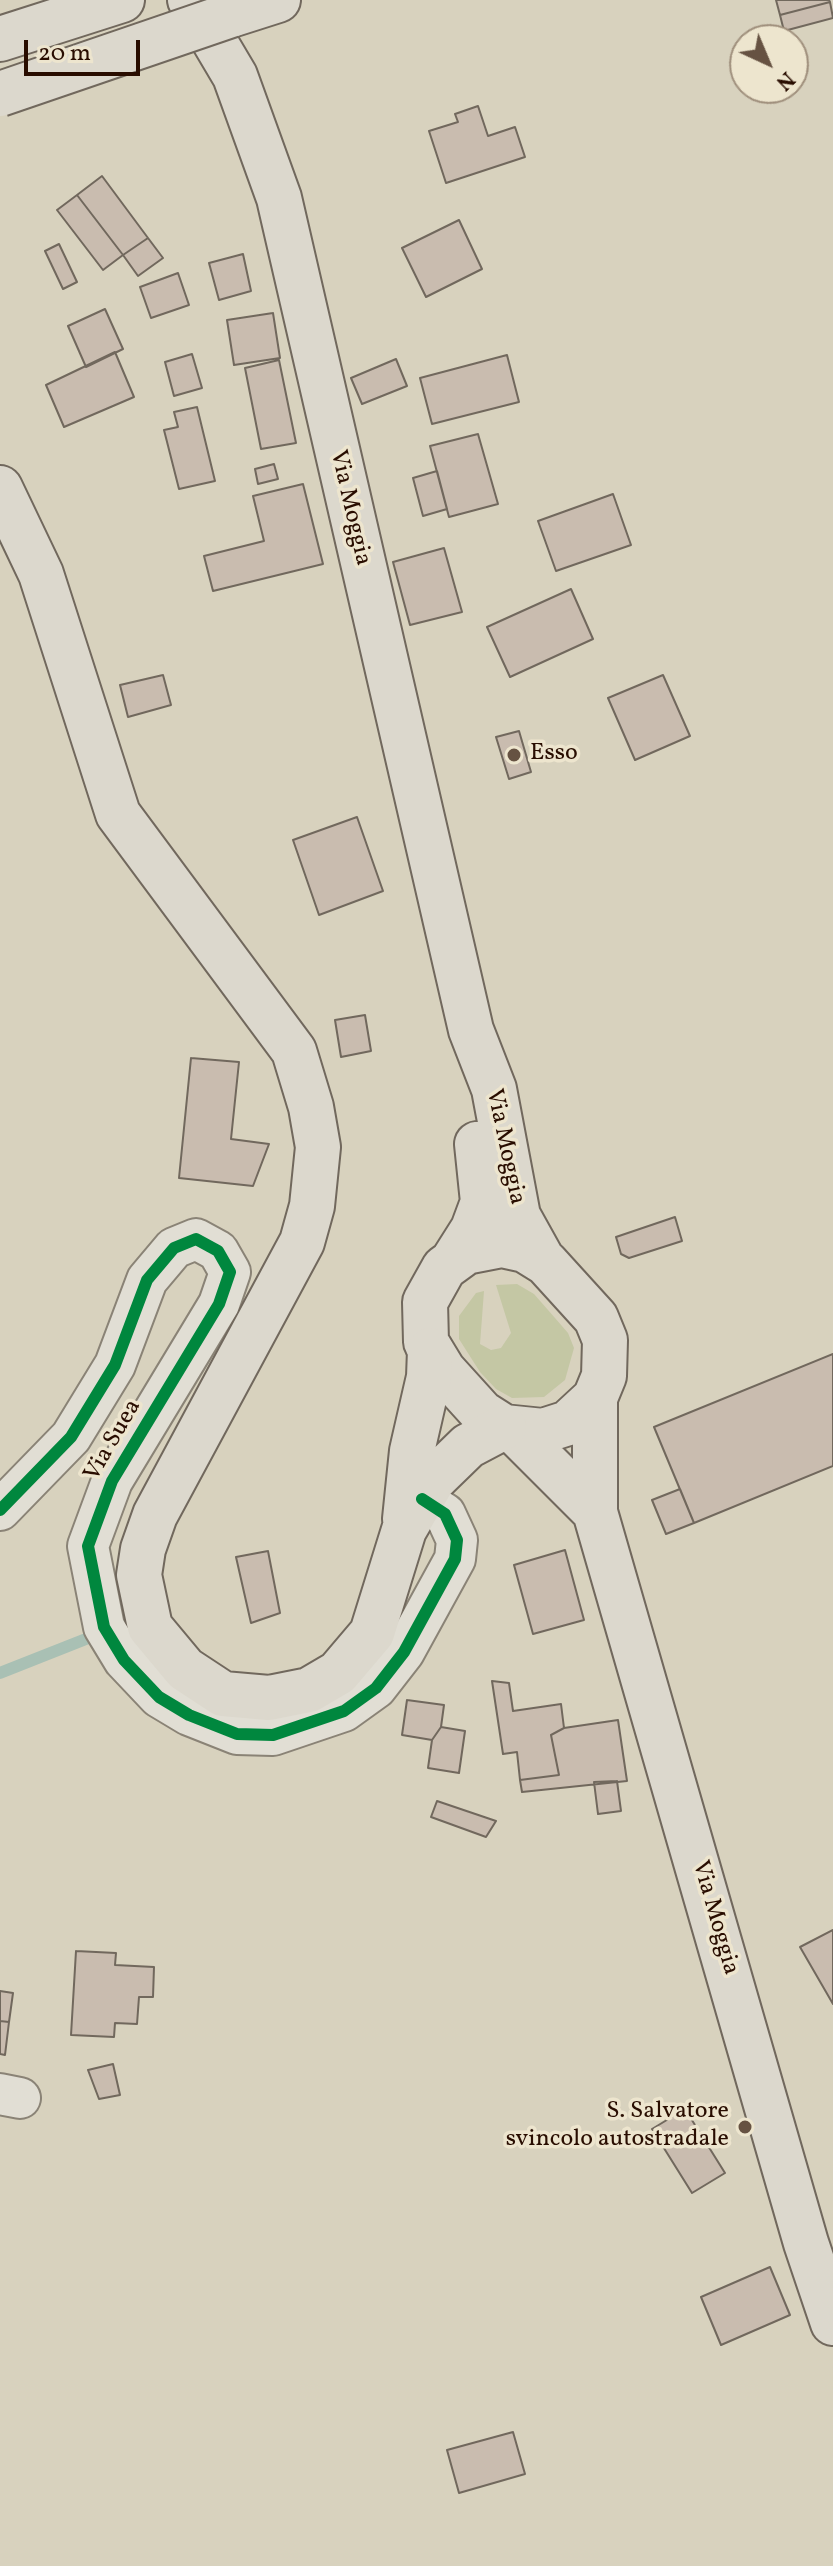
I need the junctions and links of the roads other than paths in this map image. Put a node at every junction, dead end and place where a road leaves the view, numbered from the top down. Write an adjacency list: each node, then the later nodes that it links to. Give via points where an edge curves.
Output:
1 (122, 0): 4 (main road)
2 (190, 0): 7 (main road, Via Moggia, via 235,76 279,198)
3 (278, 0): 5 (main road, bridge)
4 (0, 39)
5 (0, 94)
6 (0, 488): 15 (main road, via 41,574 118,814 294,1051 318,1147 302,1242 155,1515 143,1549 139,1575 150,1627 185,1669 223,1694 269,1698 309,1690 338,1673 372,1633)
7 (471, 1030): 8 (main road, Via Moggia, via 471,1089 483,1202); 9 (main road, Via Moggia, via 494,1089 518,1216)
8 (454, 1259): 9 (main road, Via Moggia, via 502,1245); 10 (main road, Via Moggia, via 436,1278 425,1302)
9 (543, 1261): 11 (main road, Via Moggia, via 602,1329 606,1364)
10 (430, 1350): 12 (main road, Via Moggia, via 482,1413); 15 (main road, via 406,1491)
11 (595, 1398): 12 (main road, via 556,1428); 14 (main road, Via Moggia)
12 (508, 1428): 14 (main road, Via Moggia); 15 (main road, via 468,1446 433,1480)
13 (0, 1510): 15 (street, Via Suea, via 71,1437 115,1365 147,1280 174,1248 196,1239 218,1251 230,1272 219,1304 112,1481 88,1546 104,1627 124,1660 159,1697 237,1734 273,1735 344,1711 376,1688 404,1652 455,1559 457,1540 445,1514)
14 (595, 1512): 16 (main road, Via Moggia)
15 (413, 1514)
16 (833, 2323)

